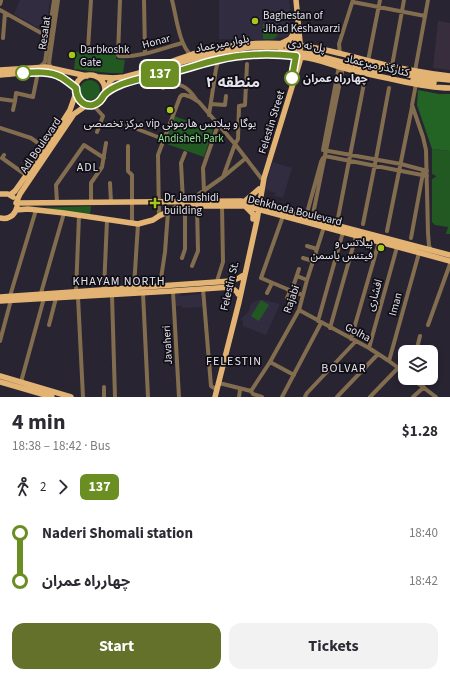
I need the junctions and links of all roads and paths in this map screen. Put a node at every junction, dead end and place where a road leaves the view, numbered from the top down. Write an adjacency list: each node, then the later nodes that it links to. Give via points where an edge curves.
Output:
1 (54, 0): 20 (street, Resalat)
2 (58, 0): 20 (street, Resalat)
3 (91, 0): 25 (street)
4 (120, 0): 28 (street, Honar, via 118,55 127,57)
5 (144, 0): 28 (street)
6 (172, 0): 21 (street)
7 (295, 0): 17 (main road, Felestin Street); 18 (main road, Felestin Street)
8 (380, 0): 12 (street)
9 (404, 0): 14 (street)
10 (428, 0): 16 (street)
11 (353, 1): 12 (street); 22 (street)
12 (379, 7): 14 (street); 35 (street)
13 (0, 10): 15 (street)
14 (402, 12): 16 (street); 38 (street)
15 (5, 13): 19 (street); 20 (street)
16 (425, 16): 47 (street)
17 (296, 30): 23 (main road, Felestin Street); 26 (main road)
18 (300, 36): 23 (main road, Felestin Street); 24 (main road)
19 (3, 38)
20 (50, 38): 39 (street, Resalat, via 44,62); 42 (street, Resalat)
21 (182, 43): 28 (street, Honar); 30 (street); 32 (street, Honar)
22 (339, 44): 27 (street); 29 (street)
23 (298, 45): 24 (main road, کنارگذر میرعماد); 26 (main road, کنارگذر میرعماد); 31 (main road, Felestin Street)
24 (312, 47): 27 (main road, کنارگذر میرعماد); 33 (main road, via 306,52)
25 (88, 49)
26 (281, 49): 30 (main road, via 250,43); 31 (main road, کنارگذر میرعماد); 34 (main road); 43 (main road, بلوار میرعماد, via 234,49); 45 (main road, پل نه دی, bridge); 49 (main road, بلوار میرعماد, via 221,55)
27 (332, 52): 29 (main road, کنارگذر میرعماد)
28 (145, 53)
29 (340, 54): 35 (main road, کنارگذر میرعماد)
30 (190, 55): 32 (main road)
31 (298, 56): 33 (main road, کنارگذر میرعماد); 40 (main road, Felestin Street); 100 (main road, Felestin Street)
32 (182, 58): 43 (main road)
33 (310, 58): 40 (main road); 41 (main road, کنارگذر میرعماد)
34 (219, 59): 36 (main road); 44 (street)
35 (368, 61): 38 (main road, کنارگذر میرعماد)
36 (207, 62): 44 (street); 49 (main road)
37 (247, 64): 81 (street, via 245,105 239,106 238,139)
38 (392, 66): 47 (main road, کنارگذر میرعماد)
39 (40, 67): 42 (main road); 46 (main road)
40 (299, 67): 100 (main road, Felestin Street)
41 (341, 67): 59 (main road, کنارگذر میرعماد); 84 (street)
42 (51, 68): 48 (main road)
43 (156, 68): 55 (main road)
44 (216, 69): 71 (street)
45 (376, 69): 57 (main road); 61 (main road, via 404,78)
46 (0, 70)
47 (415, 71): 52 (main road, کنارگذر میرعماد)
48 (70, 72): 51 (main road); 58 (main road, via 71,77)
49 (157, 74): 60 (main road)
50 (0, 76): 58 (main road, via 48,73)
51 (88, 76): 54 (main road); 64 (main road, via 80,80)
52 (450, 76)
53 (37, 77): 68 (street, via 33,97 16,93)
54 (98, 77): 55 (main road); 65 (main road, via 104,85)
55 (114, 78): 60 (main road, via 109,84)
56 (365, 78): 87 (street)
57 (450, 80)
58 (67, 81): 64 (main road)
59 (416, 84): 61 (main road, کنارگذر میرعماد); 72 (street)
60 (117, 86): 65 (main road)
61 (450, 87)
62 (163, 88): 69 (street, via 168,85 187,88)
63 (389, 88): 92 (street)
64 (76, 91): 70 (main road, via 80,101); 83 (main road, Adl Boulevard, via 70,110)
65 (104, 95): 70 (main road, via 100,101)
66 (226, 96): 71 (street, via 226,105)
67 (0, 99): 68 (street)
68 (14, 101): 73 (street)
69 (198, 101): 74 (street); 79 (street, via 185,95 180,97)
70 (90, 104): 78 (street, via 102,116); 110 (main road, Adl Boulevard, via 74,114)
71 (211, 104): 74 (street)
72 (412, 105): 94 (street); 97 (street, via 426,150)
73 (13, 110)
74 (209, 115): 75 (street)
75 (218, 124): 81 (street); 103 (street, via 203,168)
76 (127, 126): 79 (street)
77 (0, 128): 83 (street, via 31,138)
78 (97, 132)
79 (163, 139): 109 (street, via 158,155)
80 (106, 143): 90 (street)
81 (235, 144): 91 (street); 99 (street)
82 (128, 146): 108 (street)
83 (45, 148): 98 (main road, Adl Boulevard)
84 (324, 150): 87 (street); 88 (street)
85 (184, 153): 113 (street, via 181,163)
86 (250, 154): 91 (street)
87 (350, 155): 92 (street); 93 (street)
88 (325, 156): 93 (street); 123 (street, via 321,162); 127 (street)
89 (2, 158): 98 (street)
90 (104, 158): 106 (street, via 102,167 91,183); 111 (street, via 84,146 56,185)
91 (245, 158): 99 (street); 100 (street)
92 (376, 159): 94 (street); 95 (street)
93 (349, 161): 95 (street); 128 (street)
94 (401, 164): 96 (street); 97 (street)
95 (374, 166): 96 (street); 133 (street)
96 (399, 171): 97 (street); 135 (street)
97 (425, 173): 137 (street); 139 (street)
98 (26, 175): 105 (main road, Adl Boulevard)
99 (223, 177): 103 (street)
100 (263, 178): 102 (main road)
101 (110, 183): 107 (street)
102 (260, 189): 114 (main road); 116 (main road, Felestin St.); 120 (main road)
103 (204, 190): 112 (street, via 199,194)
104 (0, 194): 105 (main road)
105 (10, 195): 110 (main road)
106 (91, 202): 107 (main road, Dehkhoda Boulevard); 111 (main road, Dehkhoda Boulevard)
107 (111, 202): 108 (main road, Dehkhoda Boulevard)
108 (132, 202): 109 (main road, Dehkhoda Boulevard); 132 (street)
109 (159, 202): 113 (main road, Dehkhoda Boulevard); 125 (street)
110 (16, 203): 111 (main road, Dehkhoda Boulevard); 117 (main road)
111 (55, 203): 118 (main road, via 28,206)
112 (197, 203): 113 (main road, Dehkhoda Boulevard); 114 (main road, Dehkhoda Boulevard); 115 (main road, Dehkhoda Boulevard); 151 (street, via 198,251)
113 (184, 204): 121 (main road, Dehkhoda Boulevard); 147 (street, via 185,249)
114 (245, 204): 115 (main road, Dehkhoda Boulevard); 116 (main road, Dehkhoda Boulevard); 131 (main road)
115 (222, 206): 156 (street, via 223,262)
116 (257, 207): 120 (main road, Dehkhoda Boulevard); 131 (main road, Felestin St.)
117 (16, 210): 118 (main road, Dehkhoda Boulevard); 129 (main road, via 12,216)
118 (28, 210): 119 (main road, Dehkhoda Boulevard)
119 (36, 210): 122 (main road, Dehkhoda Boulevard); 174 (street)
120 (270, 210): 126 (main road, Dehkhoda Boulevard); 127 (main road, Dehkhoda Boulevard); 131 (main road)
121 (168, 212): 125 (main road, Dehkhoda Boulevard); 160 (street)
122 (64, 213): 124 (main road, Dehkhoda Boulevard); 171 (street)
123 (307, 213)
124 (79, 216): 130 (main road, Dehkhoda Boulevard); 168 (street)
125 (159, 216): 132 (main road, Dehkhoda Boulevard, via 153,220)
126 (283, 216): 134 (main road, Dehkhoda Boulevard); 157 (street, via 261,278)
127 (312, 218): 144 (main road, Dehkhoda Boulevard)
128 (338, 218)
129 (1, 220)
130 (107, 220): 132 (main road, Dehkhoda Boulevard); 162 (street)
131 (255, 220): 153 (main road, Felestin St.); 196 (main road, Felestin St., via 240,302)
132 (135, 223): 161 (street)
133 (363, 224)
134 (324, 227): 136 (main road, Dehkhoda Boulevard); 143 (street, Rajabi)
135 (387, 231)
136 (343, 232): 138 (main road, Dehkhoda Boulevard); 179 (street)
137 (428, 233): 144 (street, Iman, via 426,244); 145 (street)
138 (356, 236): 140 (main road, Dehkhoda Boulevard); 182 (street)
139 (411, 238)
140 (379, 242): 142 (main road, Dehkhoda Boulevard); 184 (street)
141 (307, 246): 143 (street)
142 (397, 247): 144 (main road, Dehkhoda Boulevard); 187 (street, افشاری)
143 (317, 249): 149 (street, Rajabi)
144 (420, 250): 145 (main road, Dehkhoda Boulevard); 150 (main road, Dehkhoda Boulevard); 189 (street, Iman)
145 (431, 250): 146 (main road, Dehkhoda Boulevard)
146 (450, 255)
147 (182, 258)
148 (302, 258): 149 (street)
149 (313, 261): 155 (street, Rajabi)
150 (450, 262): 181 (street)
151 (192, 266)
152 (299, 269): 154 (street)
153 (242, 276): 158 (main road); 169 (main road, Felestin St.)
154 (297, 276): 155 (street); 159 (street)
155 (307, 280): 172 (street, Rajabi)
156 (217, 281): 158 (main road); 160 (main road)
157 (272, 283): 165 (street); 167 (street)
158 (231, 284): 163 (main road); 169 (main road)
159 (294, 284)
160 (160, 285): 161 (main road)
161 (134, 287): 162 (main road)
162 (104, 289): 168 (main road)
163 (203, 289): 164 (main road); 199 (street, via 211,386)
164 (173, 291): 166 (main road); 211 (street, Javaheri)
165 (290, 291): 172 (street); 176 (street)
166 (143, 293): 170 (main road); 210 (street)
167 (267, 293)
168 (77, 294): 170 (main road); 171 (main road); 175 (main road); 207 (street)
169 (238, 294): 199 (main road, Felestin St.)
170 (112, 295): 209 (street)
171 (43, 296): 174 (main road); 175 (main road); 195 (street)
172 (303, 296): 178 (street, Rajabi)
173 (0, 297): 174 (main road)
174 (11, 298): 177 (main road); 185 (street)
175 (56, 298): 180 (street)
176 (287, 298)
177 (0, 301)
178 (299, 310): 179 (street, Golha); 190 (street, Rajabi)
179 (320, 322): 182 (street, Golha); 192 (street)
180 (49, 325)
181 (428, 325)
182 (330, 328): 184 (street, Golha)
183 (420, 336): 186 (street)
184 (353, 340): 187 (street, Golha); 216 (street)
185 (0, 341)
186 (418, 345)
187 (369, 348): 188 (street, Golha)
188 (378, 354): 189 (street, Golha); 217 (street)
189 (388, 361): 191 (street, Golha)
190 (270, 362): 192 (street); 203 (street, Rajabi)
191 (398, 368): 218 (street)
192 (294, 375): 215 (street)
193 (0, 376): 195 (main road)
194 (0, 382): 201 (main road, via 31,393)
195 (21, 382): 201 (main road)
196 (219, 383): 203 (street); 212 (main road, Felestin St.)
197 (420, 385): 200 (street)
198 (104, 387): 208 (street)
199 (214, 388): 212 (main road, Felestin St.)
200 (424, 388): 204 (street); 219 (street)
201 (39, 390): 205 (main road); 206 (main road)
202 (240, 390): 213 (street)
203 (251, 391): 214 (street)
204 (434, 396)
205 (52, 397)
206 (71, 397)
207 (83, 397)
208 (104, 397)
209 (115, 397)
210 (148, 397)
211 (179, 397)
212 (214, 397)
213 (239, 397)
214 (262, 397)
215 (282, 397)
216 (305, 397)
217 (337, 397)
218 (370, 397)
219 (412, 397)

